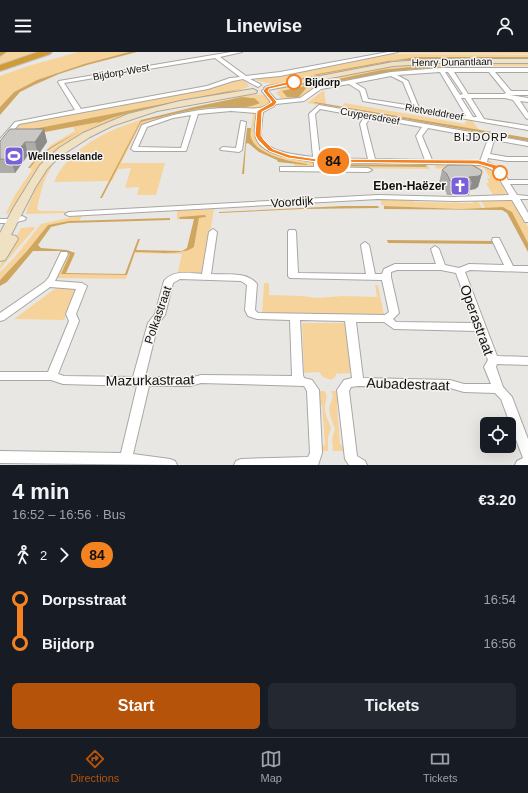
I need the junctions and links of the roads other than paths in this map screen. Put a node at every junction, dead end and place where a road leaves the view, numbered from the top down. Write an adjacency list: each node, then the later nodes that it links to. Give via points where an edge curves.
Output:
1 (47, 52): 7 (highway)
2 (55, 52): 7 (highway)
3 (204, 52): 6 (street)
4 (240, 52): 6 (street)
5 (396, 52): 16 (street, via 280,74)
6 (216, 55): 16 (street); 26 (street, Bijdorp-West, via 61,82)
7 (28, 57): 9 (highway)
8 (528, 61): 16 (main road, Henry Dunantlaan, via 399,63)
9 (0, 68)
10 (441, 70): 11 (street); 14 (street); 19 (street)
11 (450, 70): 12 (street); 20 (street)
12 (491, 70): 13 (street); 18 (street)
13 (528, 70)
14 (391, 74): 15 (street); 24 (street, via 405,81)
15 (350, 82): 23 (street, via 315,90 302,100); 24 (street, Rietvelddreef, via 363,90 366,100)
16 (257, 87): 23 (street); 26 (street, via 208,87); 54 (main road, Henry Dunantlaan, via 161,107 105,125 76,140 41,170 30,191 29,199)
17 (528, 93): 18 (street)
18 (508, 94): 20 (street); 21 (street)
19 (457, 96): 20 (street); 30 (street)
20 (467, 96): 31 (street)
21 (515, 99): 22 (street); 29 (street)
22 (528, 100)
23 (274, 101): 25 (street, via 272,105)
24 (417, 109): 30 (street, Rietvelddreef)
25 (260, 111): 27 (street); 32 (street)
26 (79, 112): 36 (street, via 17,123)
27 (195, 112): 27 (street, via 184,150 134,149 144,126)
28 (368, 116): 33 (street, Cuypersdreef); 41 (street, Cuypersdreef, via 319,107 312,114); 42 (street, via 362,124)
29 (528, 117)
30 (470, 118): 31 (street, Rietvelddreef)
31 (482, 120): 34 (street, Rietvelddreef)
32 (258, 126): 38 (street, via 243,124 239,150); 41 (street, via 258,135 271,150 288,156)
33 (426, 126): 35 (street, Cuypersdreef); 43 (street, via 419,136)
34 (528, 128)
35 (476, 135)
36 (0, 143)
37 (528, 144): 39 (street, via 493,138)
38 (223, 149)
39 (486, 155): 40 (street); 44 (street)
40 (528, 159)
41 (317, 160): 42 (street); 46 (street)
42 (372, 161): 43 (street)
43 (429, 161): 44 (street)
44 (483, 163): 48 (street, via 494,166)
45 (283, 169): 46 (street)
46 (318, 170): 47 (street)
47 (368, 170)
48 (506, 182): 49 (street); 50 (street)
49 (528, 182)
50 (515, 197): 51 (street, Voordijk); 52 (street, Voordijk, via 378,197); 55 (street)
51 (525, 197)
52 (69, 214)
53 (0, 217): 54 (street)
54 (12, 219): 59 (main road); 63 (main road, via 11,242)
55 (528, 220)
56 (213, 232): 68 (street)
57 (292, 232): 69 (street, via 293,276)
58 (496, 240): 65 (street)
59 (0, 245)
60 (365, 245): 69 (street)
61 (434, 249): 64 (street)
62 (64, 254): 71 (street)
63 (0, 257)
64 (441, 268): 67 (street); 70 (street, via 395,267 387,271)
65 (510, 268): 66 (street); 67 (street, via 469,267)
66 (528, 269)
67 (460, 272): 76 (street, Operastraat)
68 (206, 277): 72 (street, via 243,278 252,284 252,314); 81 (street, Polkastraat, via 178,276 169,281 160,315 153,323)
69 (371, 277): 70 (street)
70 (386, 277): 75 (street, via 394,313)
71 (48, 284): 73 (street); 80 (street, via 82,286 71,314 74,321)
72 (295, 317): 74 (street); 82 (street, via 297,375)
73 (0, 318)
74 (350, 318): 75 (street); 83 (street, Aubadestraat)
75 (387, 318): 76 (street, via 394,325)
76 (480, 327): 77 (street, Operastraat)
77 (493, 360): 78 (street); 84 (street, Operastraat, via 490,367)
78 (528, 361)
79 (0, 376): 80 (street, Mazurkastraat)
80 (52, 376): 81 (street, Mazurkastraat, via 63,380)
81 (141, 381): 82 (street, Mazurkastraat); 87 (street, Polkastraat)
82 (300, 381): 90 (street, via 308,383 313,390 316,453 313,460 305,464)
83 (358, 382): 84 (street, Aubadestraat, via 450,384 464,388); 91 (street, via 348,383 343,390 351,459)
84 (498, 389): 85 (street, Operastraat, via 506,397)
85 (528, 456)
86 (0, 457): 87 (street)
87 (126, 459): 89 (street)
88 (528, 462): 92 (street)
89 (170, 465)
90 (241, 465)
91 (360, 465)
92 (522, 465)

